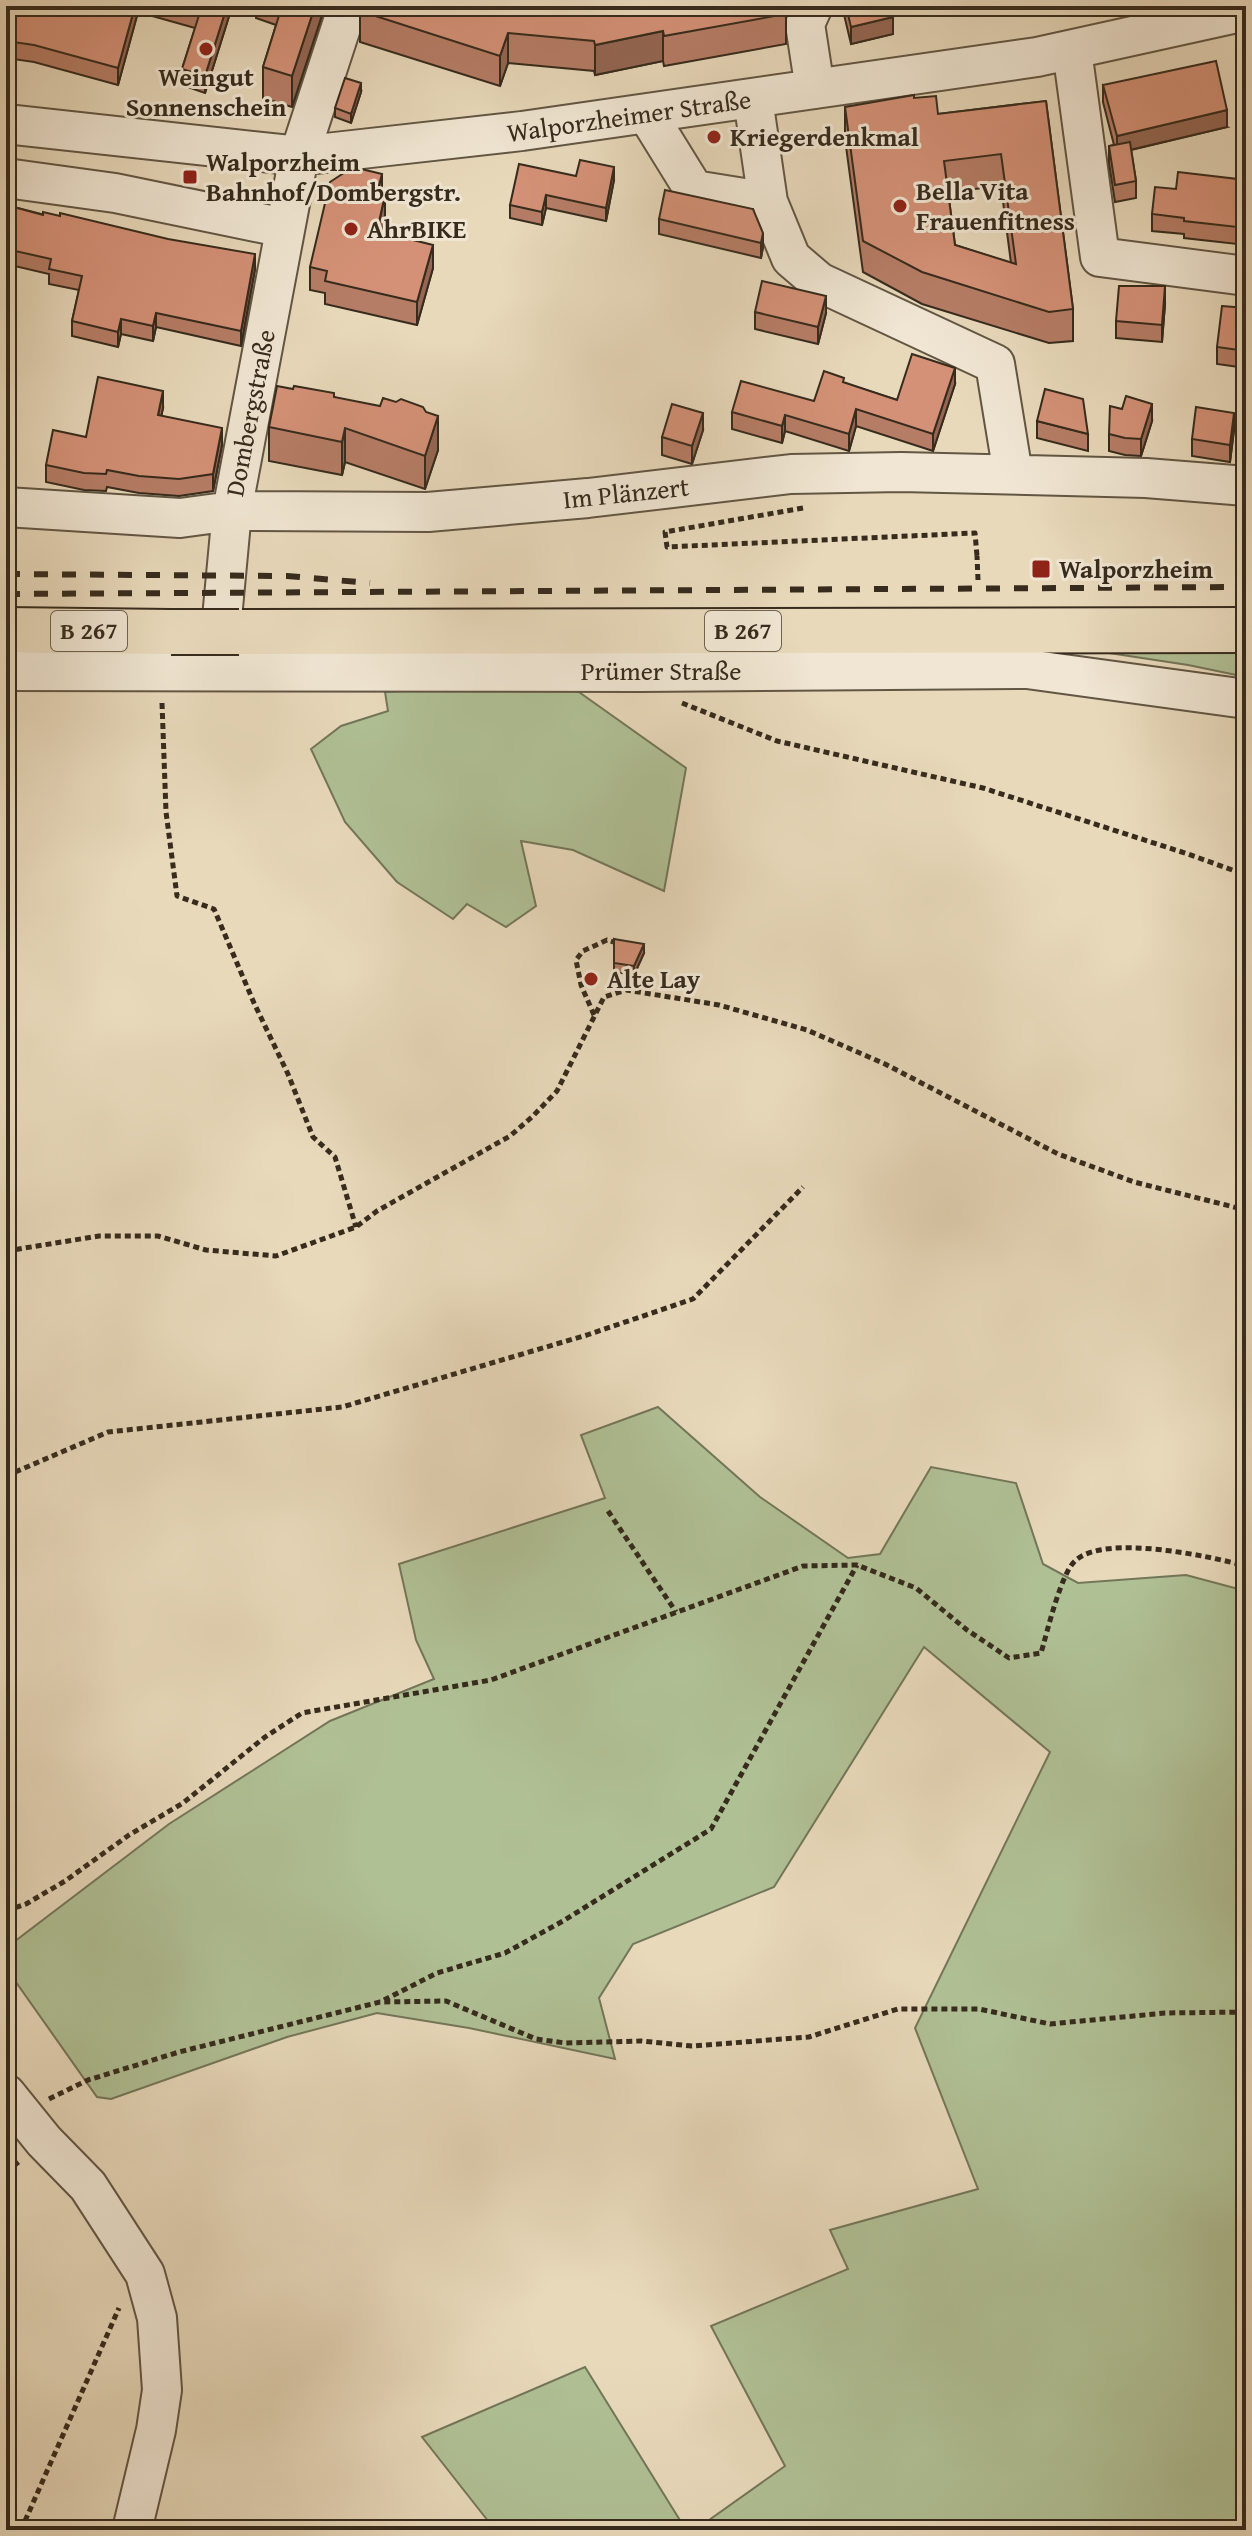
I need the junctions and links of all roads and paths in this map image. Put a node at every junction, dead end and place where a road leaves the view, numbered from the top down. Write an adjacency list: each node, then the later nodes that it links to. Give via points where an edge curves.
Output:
1 (348, 6): 10 (street, Dombergstraße)
2 (813, 6): 6 (street, via 805,24)
3 (1246, 11): 4 (street, Walporzheimer Straße)
4 (1120, 22): 5 (street, Walporzheimer Straße)
5 (1072, 50): 6 (street, Walporzheimer Straße); 14 (street, via 1100,257)
6 (815, 89): 7 (street, Walporzheimer Straße)
7 (753, 99): 8 (street, Walporzheimer Straße); 12 (street)
8 (647, 114): 10 (street, Walporzheimer Straße); 12 (street, via 694,190)
9 (6, 124): 10 (street, Walporzheimer Straße)
10 (299, 156): 13 (street, Dombergstraße)
11 (6, 178): 13 (street, via 115,193)
12 (768, 202): 15 (street, via 791,258 819,282 995,364)
13 (285, 228): 19 (street, Dombergstraße)
14 (1246, 276)
15 (1013, 474): 16 (street, Im Plänzert); 19 (street, Im Plänzert, via 791,474 428,512)
16 (1246, 486)
17 (6, 507): 19 (street, Im Plänzert, via 180,518)
18 (805, 508): 20 (path, via 665,532 667,547 975,533)
19 (232, 511): 25 (street, Dombergstraße)
20 (978, 580)
21 (6, 630): 23 (main road, B 267)
22 (1246, 630): 23 (main road, B 267, bridge, via 239,632)
23 (166, 651): 24 (street, Prümer Straße); 25 (street, Prümer Straße); 33 (path, via 166,812 177,896 214,909 313,1137 335,1157)
24 (6, 671)
25 (217, 672): 26 (street, Prümer Straße)
26 (640, 672): 27 (street, Prümer Straße, via 1027,669); 28 (path, via 687,707 777,741 983,788)
27 (1246, 699)
28 (1246, 875)
29 (630, 948): 30 (path, via 607,940 578,954 581,985)
30 (594, 1016): 32 (path, via 604,997 626,990 719,1005 807,1030 885,1064 1058,1154 1134,1182); 33 (path, via 557,1091 532,1117 510,1136)
31 (803, 1187): 35 (path, via 693,1299 342,1407 108,1432)
32 (1246, 1210)
33 (356, 1227): 34 (path, via 276,1256 206,1250 158,1236 99,1236)
34 (6, 1251)
35 (6, 1476)
36 (608, 1511): 39 (path)
37 (857, 1565): 38 (path, via 916,1588 1009,1658 1041,1653 1073,1562 1088,1553 1198,1553); 39 (path, via 803,1566); 41 (path, via 711,1829 505,1953 437,1973)
38 (1246, 1566)
39 (676, 1612): 40 (path, via 491,1680 302,1713 183,1803 65,1881)
40 (6, 1911)
41 (380, 2002): 42 (path, via 446,2001 536,2039 692,2046 809,2037 898,2009 979,2009 1050,2024); 43 (path, via 179,2052 88,2080 45,2101)
42 (1246, 2012)
43 (15, 2105): 44 (street, via 88,2186)
44 (145, 2274): 45 (path, via 124,2296); 46 (street, via 157,2318 162,2390)
45 (21, 2530)
46 (132, 2530)

